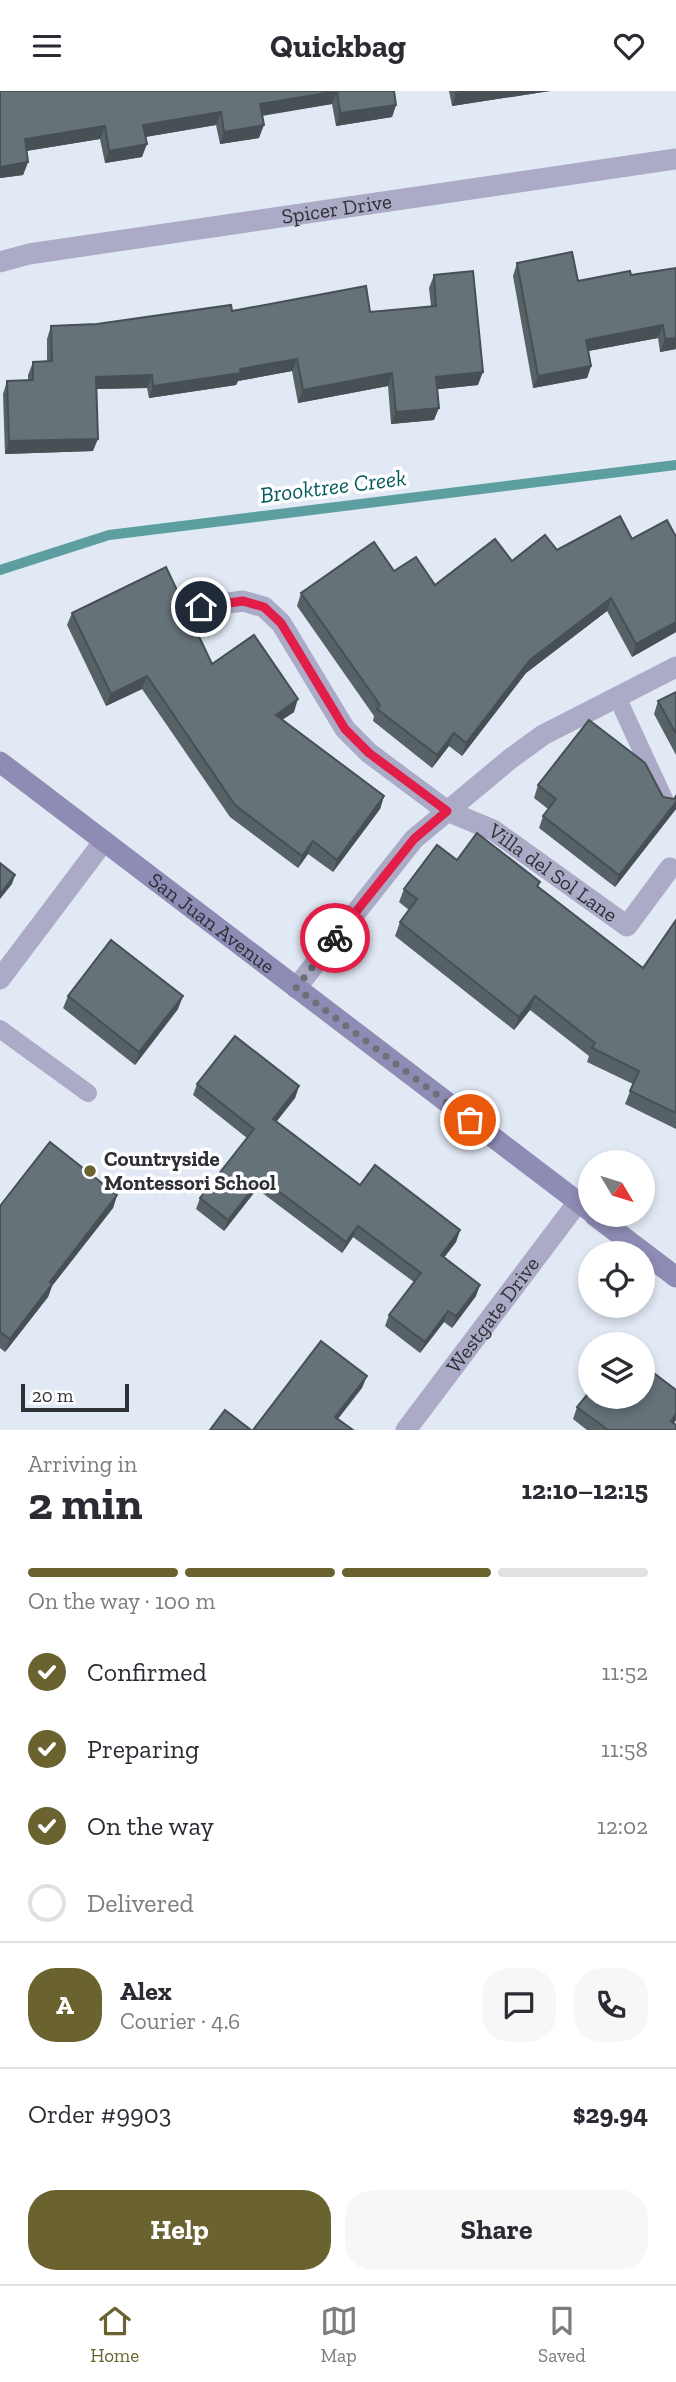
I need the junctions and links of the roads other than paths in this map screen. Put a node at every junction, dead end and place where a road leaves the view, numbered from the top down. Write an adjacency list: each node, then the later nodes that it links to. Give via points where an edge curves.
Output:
1 (676, 159): 2 (street, Spicer Drive, via 29,254)
2 (0, 262)
3 (201, 607): 8 (street, Villa del Sol Lane, via 243,601 264,607 281,623 345,729 369,753)
4 (676, 667): 5 (street)
5 (617, 697): 7 (lane); 8 (street, via 543,735)
6 (0, 762): 9 (main road, San Juan Avenue)
7 (665, 801)
8 (447, 811): 10 (street, Villa del Sol Lane, via 493,830 627,926); 12 (street, via 414,839)
9 (104, 841): 11 (street); 12 (main road, San Juan Avenue)
10 (670, 868)
11 (0, 979)
12 (296, 988): 15 (main road, San Juan Avenue)
13 (0, 1029): 14 (lane)
14 (88, 1093)
15 (578, 1202)
16 (578, 1220): 19 (street, Westgate Drive)
17 (611, 1227): 18 (main road, San Juan Avenue)
18 (676, 1277)
19 (406, 1430)

